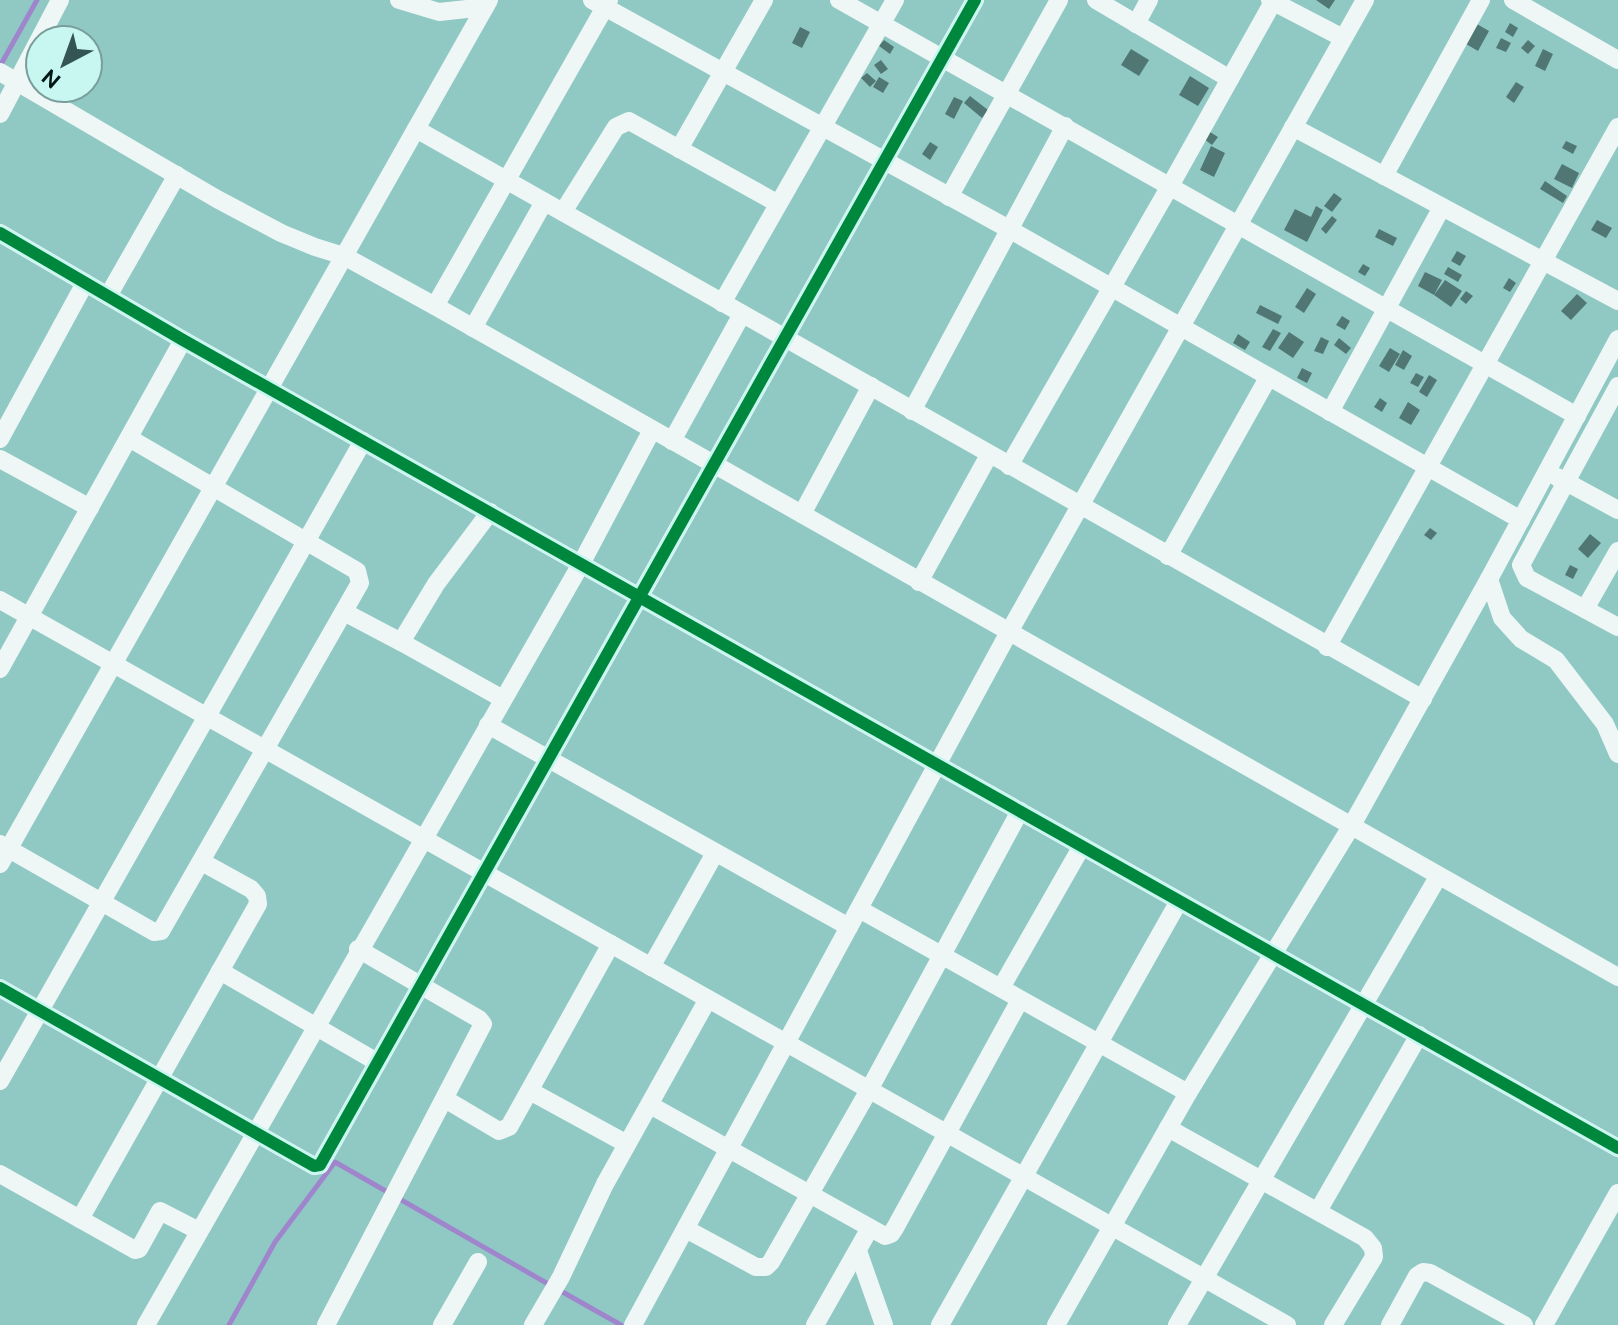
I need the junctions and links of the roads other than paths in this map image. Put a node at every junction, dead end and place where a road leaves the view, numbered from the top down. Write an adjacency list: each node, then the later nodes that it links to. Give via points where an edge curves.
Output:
1 (60, 0): 24 (street)
2 (399, 0): 15 (street, via 439,12)
3 (764, 0): 22 (street)
4 (839, 0): 16 (street)
5 (895, 0): 16 (street)
6 (975, 0): 19 (street)
7 (1059, 0): 25 (street)
8 (1096, 0): 17 (street)
9 (1149, 0): 17 (street)
10 (1365, 0): 18 (street)
11 (1481, 0): 35 (street)
12 (1513, 0): 20 (street)
13 (1272, 1): 18 (street); 23 (street)
14 (602, 2): 22 (street); 36 (street)
15 (487, 3): 31 (street)
16 (881, 24): 19 (street); 28 (street)
17 (1136, 24): 23 (street)
18 (1343, 38): 29 (street)
19 (943, 58): 25 (street); 33 (street)
20 (1618, 60)
21 (0, 72): 24 (street)
22 (723, 72): 28 (street); 32 (street)
23 (1230, 79): 37 (street)
24 (18, 82): 26 (street); 34 (street)
25 (1008, 94): 27 (street); 38 (street)
26 (0, 114)
27 (1065, 126): 37 (street); 44 (street)
28 (820, 127): 33 (street); 40 (street)
29 (1293, 127): 35 (street); 43 (street)
30 (1618, 127): 47 (street)
31 (416, 129): 36 (street); 46 (street)
32 (679, 149): 40 (street); 42 (street, via 629,121 621,123)
33 (884, 162): 38 (street); 58 (street)
34 (177, 175): 46 (street, via 281,233); 50 (street)
35 (1384, 176): 41 (street)
36 (507, 180): 39 (street); 53 (street)
37 (1170, 186): 43 (street); 49 (street)
38 (949, 197): 44 (street)
39 (544, 202): 42 (street); 56 (street)
40 (777, 203): 52 (street)
41 (1442, 207): 47 (street); 54 (street)
42 (563, 212): 52 (street)
43 (1238, 225): 54 (street); 57 (street)
44 (1007, 228): 49 (street); 66 (street)
45 (0, 233): 48 (street)
46 (344, 256): 53 (street); 65 (street)
47 (1543, 261): 51 (street); 61 (street)
48 (85, 283): 50 (street); 71 (street)
49 (1111, 289): 57 (street); 77 (street)
50 (108, 296): 60 (street)
51 (1618, 301)
52 (722, 303): 55 (street)
53 (435, 306): 56 (street)
54 (1389, 308): 61 (street); 67 (street)
55 (742, 314): 58 (street); 73 (street)
56 (473, 328): 69 (street)
57 (1180, 328): 62 (street); 82 (street)
58 (785, 338): 63 (street); 76 (street)
59 (1618, 339): 68 (street)
60 (183, 340): 65 (street); 70 (street)
61 (1485, 365): 68 (street); 78 (street)
62 (1268, 378): 67 (street); 90 (street)
63 (871, 386): 66 (street); 86 (street)
64 (1618, 386): 80 (street)
65 (269, 388): 72 (street); 81 (street)
66 (912, 411): 74 (street)
67 (1330, 412): 78 (street)
68 (1577, 416): 79 (street)
69 (652, 430): 73 (street); 91 (street)
70 (129, 438): 81 (street); 83 (street)
71 (0, 439)
72 (363, 441): 85 (street); 88 (street)
73 (672, 441): 76 (street)
74 (989, 455): 77 (street); 93 (street)
75 (0, 459): 83 (street)
76 (713, 464): 86 (street); 94 (street)
77 (1009, 466): 82 (street)
78 (1428, 467): 87 (street); 102 (street)
79 (1547, 472): 80 (street); 87 (street)
80 (1565, 481): 84 (street); 96 (street, via 1521,570)
81 (214, 487): 88 (street); 103 (street)
82 (1080, 506): 90 (street); 100 (street)
83 (90, 508): 98 (street)
84 (1618, 510)
85 (490, 512): 91 (street); 101 (street)
86 (802, 514): 93 (street)
87 (1521, 520): 92 (street)
88 (306, 541): 97 (street, via 357,571 360,583); 107 (street)
89 (1618, 551): 96 (street)
90 (1168, 556): 102 (street)
91 (581, 564): 94 (street); 105 (street)
92 (1489, 579): 106 (street); 110 (street, via 1512,632 1556,660 1605,724)
93 (919, 582): 100 (street)
94 (639, 597): 111 (street); 112 (street)
95 (0, 600): 98 (street)
96 (1585, 609): 99 (street)
97 (344, 612): 101 (street); 109 (street)
98 (29, 617): 103 (street); 104 (street)
99 (1618, 627)
100 (1009, 632): 112 (street); 114 (street)
101 (401, 642): 105 (street)
102 (1327, 647): 106 (street)
103 (113, 663): 107 (street); 117 (street)
104 (0, 669)
105 (503, 699): 108 (street)
106 (1423, 699): 114 (street)
107 (207, 715): 109 (street); 123 (street)
108 (488, 725): 111 (street); 115 (street)
109 (265, 748): 115 (street); 119 (street)
110 (1618, 754)
111 (550, 760): 118 (street); 120 (street)
112 (938, 764): 113 (street); 124 (street)
113 (1020, 811): 116 (street); 129 (street)
114 (1352, 825): 121 (street); 128 (street)
115 (424, 838): 120 (street); 127 (street)
116 (1082, 846): 122 (street); 135 (street)
117 (3, 853): 123 (street)
118 (715, 853): 125 (street); 130 (street)
119 (202, 862): 123 (street, via 161,931); 131 (street, via 257,896 258,904)
120 (485, 872): 126 (street); 133 (street)
121 (1438, 877): 132 (street); 138 (street)
122 (1179, 901): 128 (street); 143 (street)
123 (102, 903): 139 (street)
124 (859, 909): 125 (street); 129 (street)
125 (849, 927): 142 (street)
126 (611, 944): 130 (street); 148 (street)
127 (358, 949): 133 (street); 140 (street)
128 (1273, 953): 138 (street); 149 (street)
129 (942, 955): 135 (street); 147 (street)
130 (651, 967): 136 (street)
131 (220, 971): 140 (street); 145 (street)
132 (1618, 977)
133 (421, 985): 144 (street); 150 (street, via 483,1024)
134 (0, 988): 139 (street)
135 (1001, 988): 137 (street)
136 (708, 999): 142 (street); 151 (street)
137 (1020, 1000): 143 (street); 154 (street)
138 (1364, 1003): 141 (street); 160 (street)
139 (40, 1011): 145 (street); 146 (street)
140 (315, 1026): 144 (street); 153 (street)
141 (1419, 1035): 156 (street); 163 (street)
142 (787, 1043): 147 (street); 157 (street)
143 (1099, 1043): 149 (street); 159 (street)
144 (377, 1062): 153 (street, via 320,1165)
145 (160, 1079): 153 (street); 164 (street)
146 (0, 1081)
147 (869, 1090): 154 (street); 161 (street)
148 (530, 1091): 150 (street, via 505,1131); 155 (street)
149 (1188, 1093): 152 (street)
150 (445, 1099): 173 (street)
151 (650, 1105): 155 (street); 157 (street)
152 (1168, 1128): 160 (street); 165 (street)
153 (255, 1133): 168 (street)
154 (947, 1134): 159 (street); 166 (street, via 891,1234)
155 (627, 1144): 175 (street)
156 (1618, 1148)
157 (730, 1149): 161 (street); 167 (street)
158 (0, 1174): 164 (street)
159 (1024, 1176): 165 (street); 179 (street)
160 (1259, 1180): 163 (street); 171 (street)
161 (810, 1193): 166 (street); 167 (street, via 766,1267 756,1267)
162 (1618, 1193): 186 (street)
163 (1318, 1211): 183 (street, via 1373,1248 1374,1257)
164 (80, 1219): 168 (street, via 135,1250 160,1211)
165 (1112, 1226): 171 (street); 180 (street)
166 (870, 1228): 169 (street)
167 (686, 1229): 176 (street)
168 (199, 1231): 172 (street)
169 (858, 1251): 177 (street); 178 (street)
170 (478, 1262): 174 (street)
171 (1203, 1279): 181 (street); 182 (street)
172 (146, 1325)
173 (326, 1325)
174 (442, 1325)
175 (533, 1325)
176 (633, 1325)
177 (815, 1325)
178 (884, 1325)
179 (940, 1325)
180 (1056, 1325)
181 (1177, 1325)
182 (1287, 1325)
183 (1333, 1325)
184 (1390, 1325): 185 (street, via 1423,1272)
185 (1524, 1325)
186 (1544, 1325)

